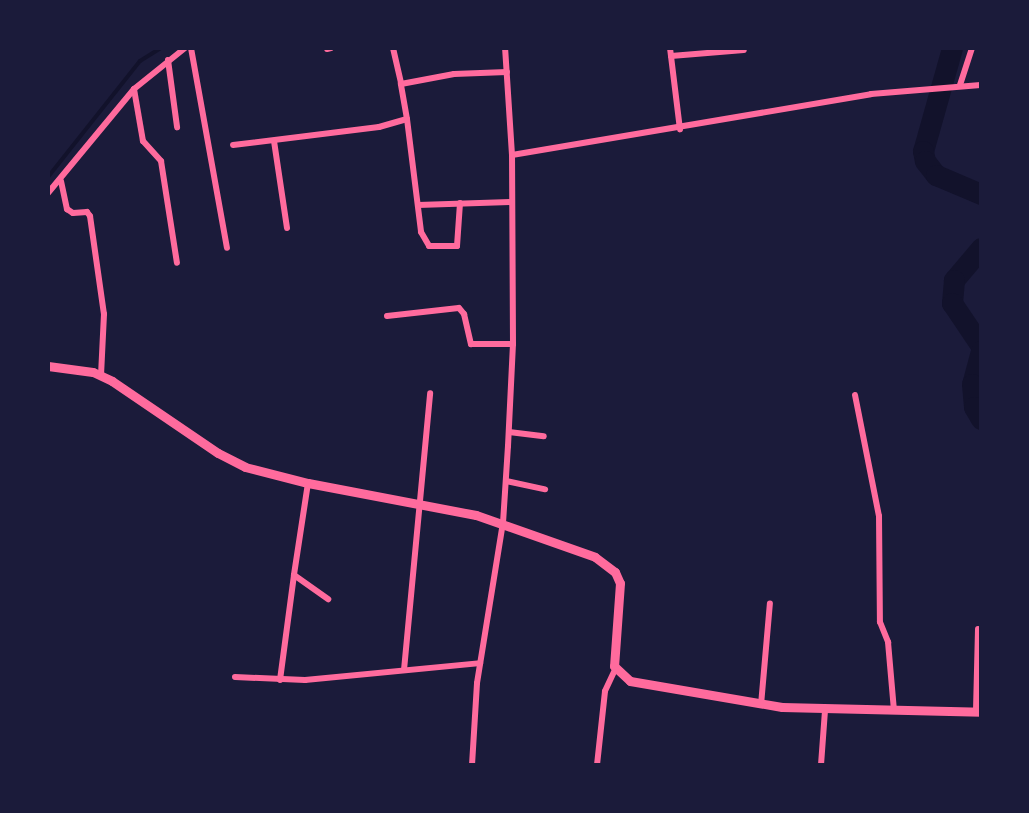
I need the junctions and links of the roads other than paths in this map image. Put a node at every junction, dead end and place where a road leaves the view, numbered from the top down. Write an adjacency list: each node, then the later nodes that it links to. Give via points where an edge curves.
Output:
1 (191, 48): 28 (street)
2 (393, 48): 12 (street)
3 (506, 48): 11 (street)
4 (670, 48): 9 (street)
5 (972, 48): 13 (street)
6 (179, 49): 10 (street)
7 (731, 50): 8 (street); 9 (street)
8 (744, 50)
9 (671, 56): 18 (street)
10 (168, 60): 15 (street); 17 (street)
11 (507, 72): 12 (street, via 454,74); 21 (street)
12 (401, 84): 16 (street)
13 (960, 85): 14 (street); 18 (street)
14 (981, 86)
15 (134, 89): 22 (street); 29 (street, via 143,141 161,161)
16 (407, 119): 19 (street, via 380,127); 26 (street)
17 (177, 128)
18 (680, 129): 21 (street)
19 (274, 141): 20 (street); 27 (street)
20 (233, 145)
21 (512, 155): 24 (street)
22 (61, 181): 23 (street); 33 (street, via 67,209 90,216 104,315)
23 (48, 193)
24 (512, 202): 25 (street); 31 (street)
25 (460, 203): 26 (street); 26 (street, via 459,243 443,249 432,248 424,241)
26 (418, 205)
27 (287, 228)
28 (227, 248)
29 (177, 263)
30 (387, 316): 31 (street, via 459,308 471,344)
31 (513, 344): 36 (street)
32 (48, 366): 33 (street)
33 (101, 376): 39 (street, via 230,460)
34 (429, 393): 41 (street)
35 (855, 395): 54 (street, via 879,513 880,622 888,642)
36 (509, 432): 37 (street); 38 (street)
37 (544, 436)
38 (506, 481): 40 (street); 42 (street)
39 (308, 483): 41 (street); 43 (street)
40 (545, 489)
41 (417, 502): 42 (street); 48 (street)
42 (503, 522): 47 (street); 49 (street, via 588,554 615,572 621,588)
43 (294, 575): 44 (street); 51 (street)
44 (328, 599)
45 (770, 603): 52 (street)
46 (978, 629): 55 (street)
47 (480, 663): 48 (street); 56 (street)
48 (404, 670): 51 (street)
49 (615, 670): 52 (street, via 643,685); 57 (street, via 605,691)
50 (235, 676): 51 (street)
51 (280, 681)
52 (761, 705): 53 (street)
53 (825, 710): 54 (street); 58 (street)
54 (894, 711): 55 (street)
55 (979, 711)
56 (472, 765)
57 (597, 765)
58 (821, 765)

